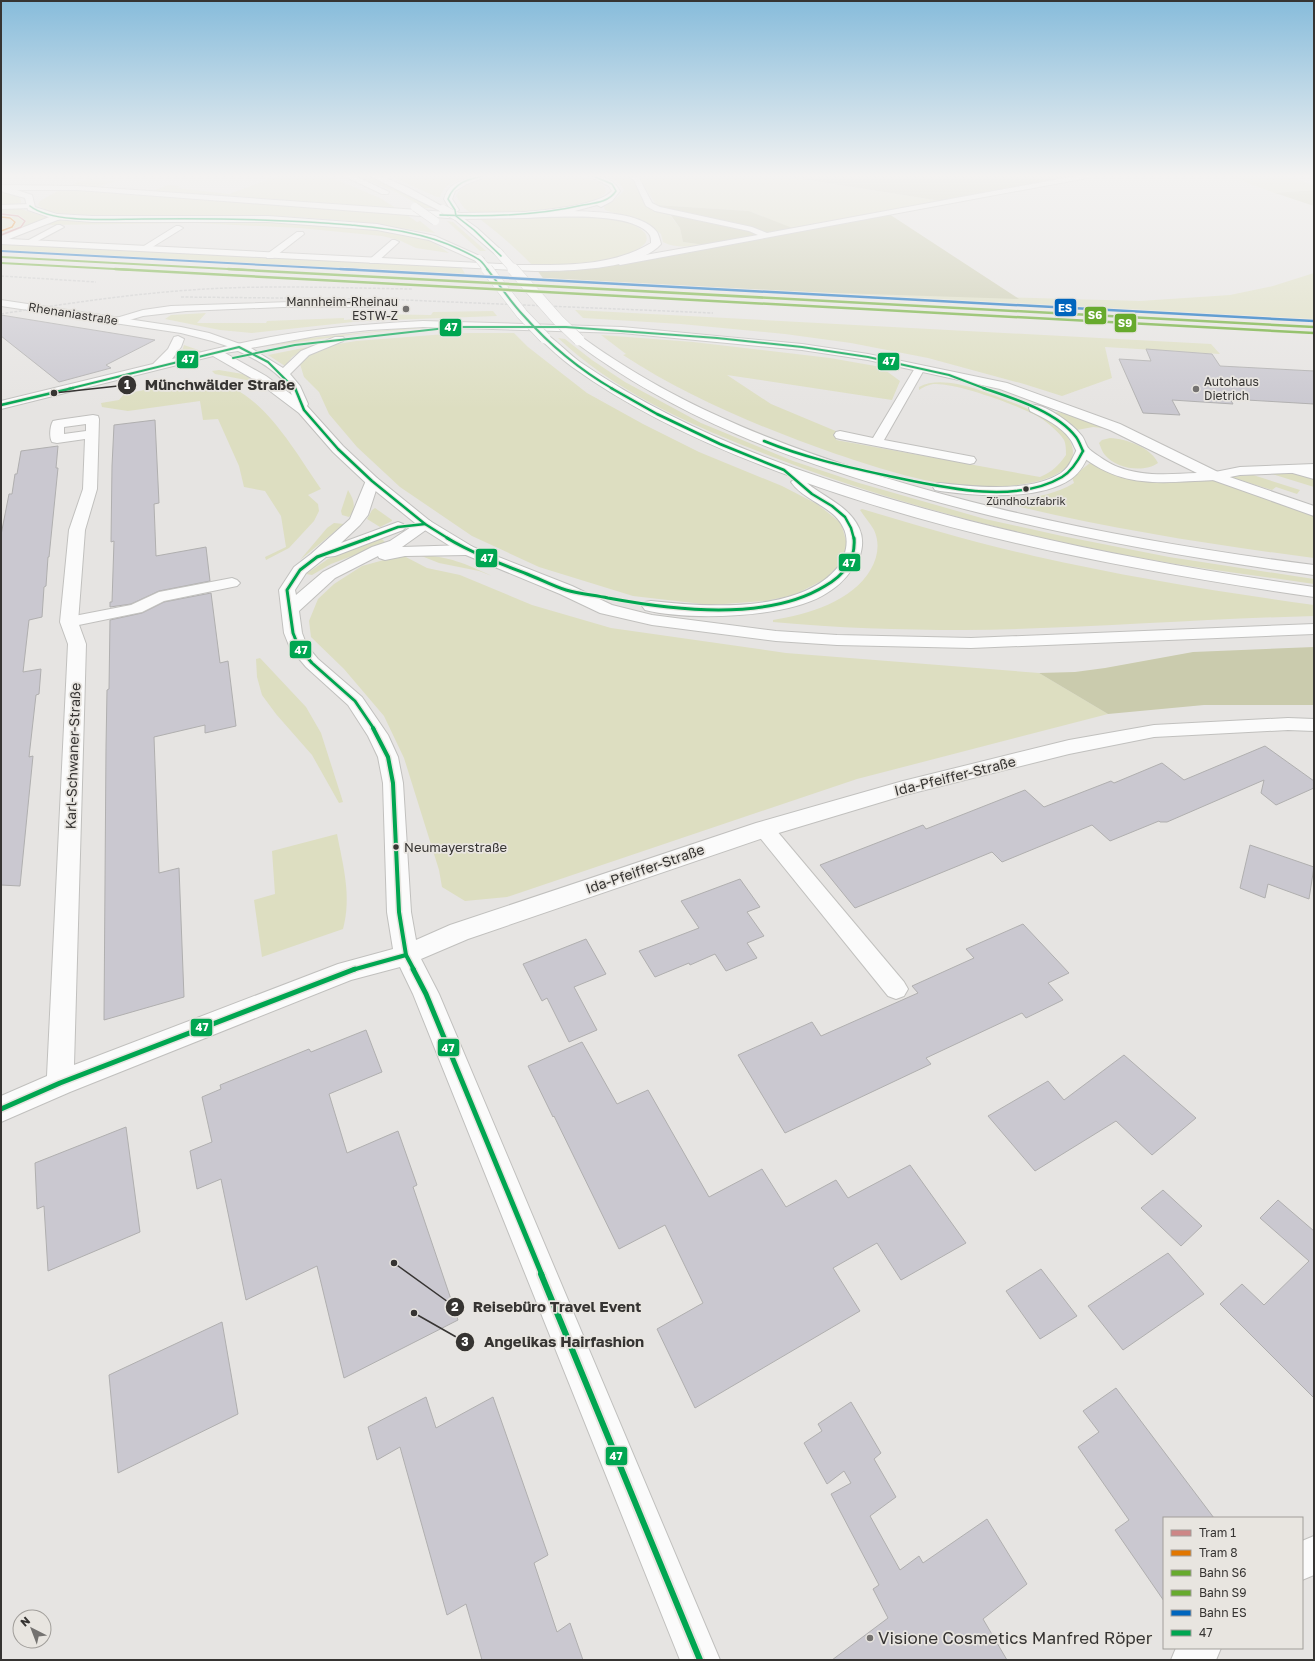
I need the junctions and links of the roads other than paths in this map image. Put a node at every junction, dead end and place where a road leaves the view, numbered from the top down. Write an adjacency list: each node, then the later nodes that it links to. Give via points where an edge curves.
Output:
1 (225, 254): 9 (main road)
2 (273, 254): 9 (lane)
3 (382, 254): 11 (lane)
4 (466, 254): 10 (main road)
5 (474, 254): 10 (main road)
6 (499, 254): 40 (main road, bridge, via 558,320 579,340 622,371 678,402)
7 (640, 254): 12 (main road)
8 (669, 254): 12 (lane)
9 (270, 256): 11 (main road)
10 (479, 259): 45 (main road, bridge, via 522,314 545,338 610,387 657,414 720,444)
11 (373, 261): 12 (main road, via 518,268)
12 (620, 262)
13 (1, 303): 15 (main road, Rhenaniastraße)
14 (375, 304): 15 (lane, via 314,303 210,307 150,312)
15 (116, 321): 16 (main road, Rhenaniastraße)
16 (145, 325): 18 (main road, Rhenaniastraße); 21 (main road, Rhenaniastraße)
17 (455, 326): 19 (main road, via 391,325); 20 (main road); 27 (main road, via 566,327 717,338 802,347)
18 (178, 339): 23 (main road, Rhenaniastraße); 26 (main road, via 173,352)
19 (275, 339): 21 (main road); 22 (main road)
20 (339, 339): 24 (main road); 28 (main road, via 305,353)
21 (222, 340): 22 (main road, Rhenaniastraße)
22 (239, 347): 23 (main road); 24 (main road, Rhenaniastraße)
23 (214, 352): 25 (main road, Rhenaniastraße); 26 (main road)
24 (253, 353): 25 (main road); 28 (main road, Rhenaniastraße)
25 (227, 359): 30 (main road, via 143,378); 32 (main road, Rhenaniastraße, via 262,379)
26 (157, 366): 30 (main road)
27 (920, 368): 29 (main road); 37 (lane)
28 (282, 374): 32 (main road, Rhenaniastraße, via 294,386)
29 (949, 375): 35 (main road, via 1030,405); 36 (main road, via 1003,386 1095,419)
30 (54, 393): 31 (main road)
31 (1, 405)
32 (304, 410): 50 (main road, via 338,449)
33 (92, 434): 61 (main road, Karl-Schwaner-Straße, via 90,489 77,530)
34 (840, 435): 37 (lane)
35 (1086, 435): 36 (main road, via 1104,432); 38 (main road)
36 (1136, 437): 39 (main road)
37 (877, 442): 41 (lane)
38 (1083, 451): 40 (main road, via 1076,466 1064,477 1044,485 984,492 937,487); 49 (main road, via 1112,470)
39 (1173, 456): 42 (main road); 49 (main road, via 1170,468)
40 (806, 457): 56 (main road, via 941,500 1063,529 1166,549)
41 (970, 460)
42 (1190, 464): 46 (main road); 48 (main road)
43 (1314, 468): 44 (main road)
44 (1294, 469): 46 (main road); 47 (lane)
45 (784, 470): 58 (main road, via 844,517 854,539 853,554 846,569 834,581 814,593 770,606 713,610 653,606); 59 (main road, via 869,498 1045,545 1160,569)
46 (1240, 471): 48 (main road)
47 (1314, 475)
48 (1215, 476): 49 (main road, via 1177,480); 51 (main road)
49 (1151, 478)
50 (372, 481): 52 (main road); 54 (main road, via 355,522)
51 (1314, 511)
52 (425, 524): 53 (main road); 54 (main road, via 398,527); 55 (main road, via 396,544)
53 (467, 550): 55 (main road, via 406,550); 58 (main road)
54 (318, 557): 60 (main road, via 300,570 287,590)
55 (354, 563): 60 (main road, via 315,586)
56 (1314, 570)
57 (232, 583): 61 (lane, via 159,597 136,609)
58 (566, 590): 62 (main road, via 606,609 652,620 776,636 837,640 971,643)
59 (1314, 592)
60 (290, 610): 65 (main road, via 293,633 299,648 355,701 378,735 388,757 393,790 398,912)
61 (69, 622): 67 (main road, Karl-Schwaner-Straße, via 77,644)
62 (1314, 629)
63 (1314, 725): 64 (main road, Ida-Pfeiffer-Straße, via 1288,724 1146,732 1069,747 911,786)
64 (764, 829): 65 (main road, Ida-Pfeiffer-Straße, via 459,932); 66 (lane)
65 (406, 955): 67 (main road, Ida-Pfeiffer-Straße, via 347,971); 72 (main road, via 426,994)
66 (896, 989)
67 (60, 1083): 68 (main road, Ida-Pfeiffer-Straße)
68 (1, 1109)
69 (1314, 1553): 70 (lane)
70 (1303, 1562)
71 (1202, 1649): 73 (lane)
72 (700, 1660)
73 (1189, 1660)

